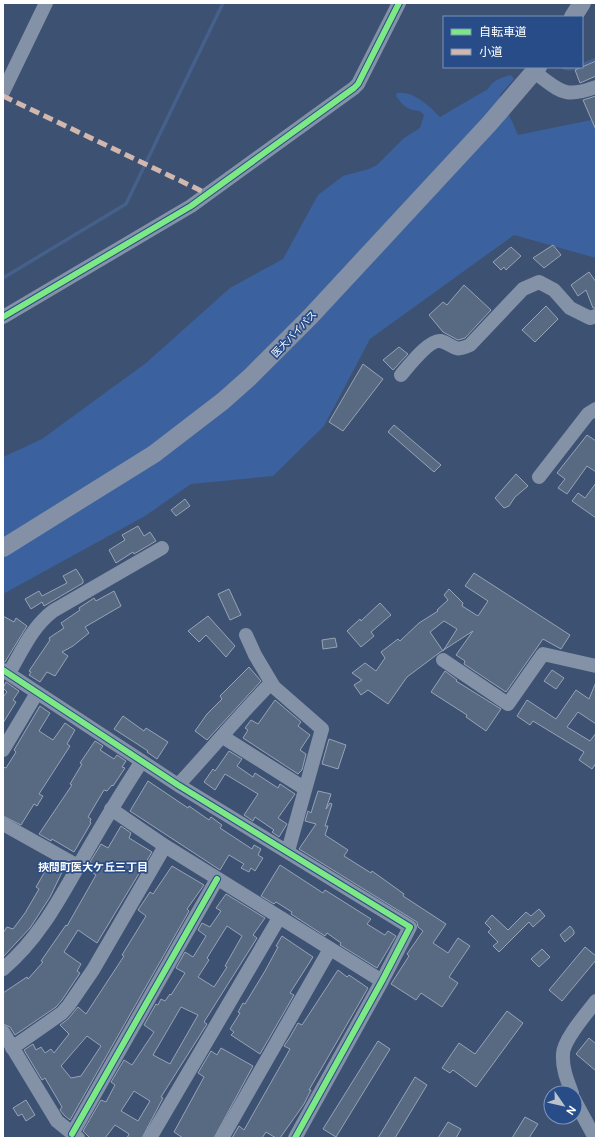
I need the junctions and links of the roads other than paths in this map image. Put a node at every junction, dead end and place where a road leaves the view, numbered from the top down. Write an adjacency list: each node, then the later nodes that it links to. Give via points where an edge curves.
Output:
1 (46, 3): 7 (street)
2 (399, 3): 8 (street, via 354,88 191,206)
3 (582, 3): 4 (main road)
4 (574, 16)
5 (536, 70): 6 (street, via 563,92 578,94); 13 (main road, 医大バイパス, via 310,317 250,377 154,454)
6 (596, 87)
7 (3, 92)
8 (3, 317)
9 (594, 320): 10 (street, via 570,308 554,290 539,282 523,289 470,345 461,349 436,341 429,345)
10 (401, 375)
11 (593, 414): 12 (street)
12 (539, 477)
13 (3, 548)
14 (162, 548): 18 (street, via 53,610 36,627)
15 (246, 635): 19 (street)
16 (443, 660): 17 (street, via 508,704 543,654)
17 (596, 666)
18 (6, 672): 20 (street)
19 (271, 683): 21 (street); 25 (street, via 322,729)
20 (36, 693): 22 (street); 23 (street)
21 (223, 737): 24 (street); 25 (street)
22 (3, 750)
23 (142, 761): 24 (street); 26 (street)
24 (178, 784): 29 (street)
25 (304, 788): 29 (street)
26 (111, 809): 28 (street); 30 (street)
27 (3, 824): 30 (street)
28 (165, 846): 31 (street); 38 (street, via 70,1005)
29 (288, 851): 35 (street, via 410,927)
30 (78, 866): 34 (street, via 44,925)
31 (217, 879): 32 (street); 41 (street)
32 (279, 918): 33 (street); 42 (street)
33 (330, 949): 35 (street); 43 (street)
34 (3, 969)
35 (382, 981): 44 (street)
36 (596, 1001): 39 (street, via 562,1052 564,1072)
37 (3, 1032): 38 (street)
38 (12, 1048): 41 (street, via 57,1121)
39 (569, 1085)
40 (583, 1116): 45 (street)
41 (75, 1136)
42 (150, 1138)
43 (222, 1138)
44 (295, 1138)
45 (595, 1138)

